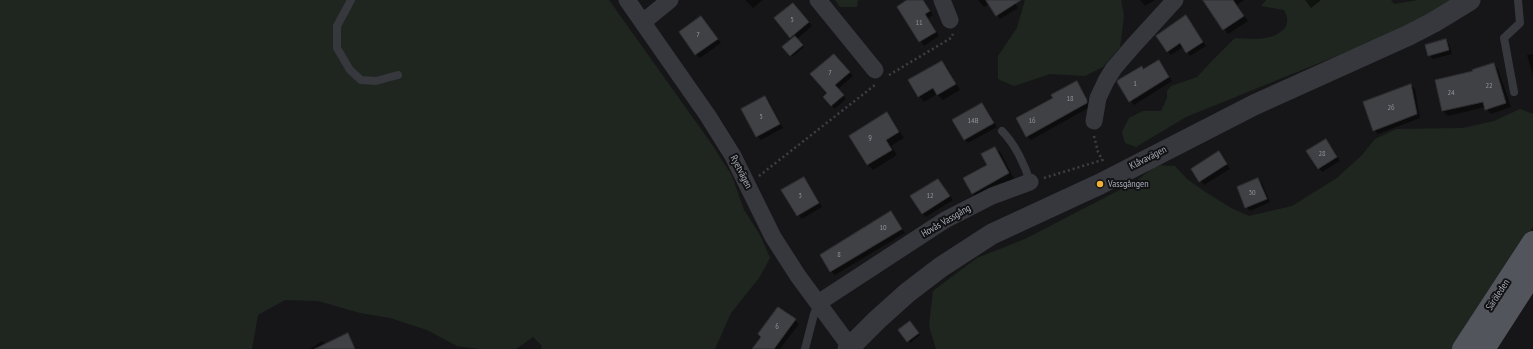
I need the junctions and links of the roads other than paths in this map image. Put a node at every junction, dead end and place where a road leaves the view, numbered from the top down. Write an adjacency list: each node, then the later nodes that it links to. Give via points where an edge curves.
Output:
1 (351, 0): 12 (lane, via 337,26 337,48 350,70 361,80 376,80)
2 (627, 0): 10 (street, Ryetvägen)
3 (670, 0): 10 (street)
4 (818, 0): 11 (street)
5 (942, 0): 9 (street)
6 (1175, 0): 14 (street, via 1114,68 1101,90)
7 (1470, 0): 20 (street, Klåvavägen, via 1409,35 1254,105 1100,184 992,234 907,293)
8 (1518, 0): 13 (lane, via 1520,23 1504,38)
9 (950, 20)
10 (643, 22): 19 (street, Ryetvägen, via 733,156 773,237)
11 (883, 72)
12 (398, 75)
13 (1514, 92)
14 (1094, 121)
15 (1002, 131): 16 (lane, via 1008,137)
16 (1030, 182): 19 (street, Hovås Vassgång, via 992,196 945,220)
17 (1533, 242): 22 (main road, Säröleden)
18 (1533, 273): 23 (main road, Säröleden)
19 (818, 303): 20 (street, Ryetvägen); 21 (lane)
20 (850, 347)
21 (805, 349)
22 (1463, 349)
23 (1484, 349)

